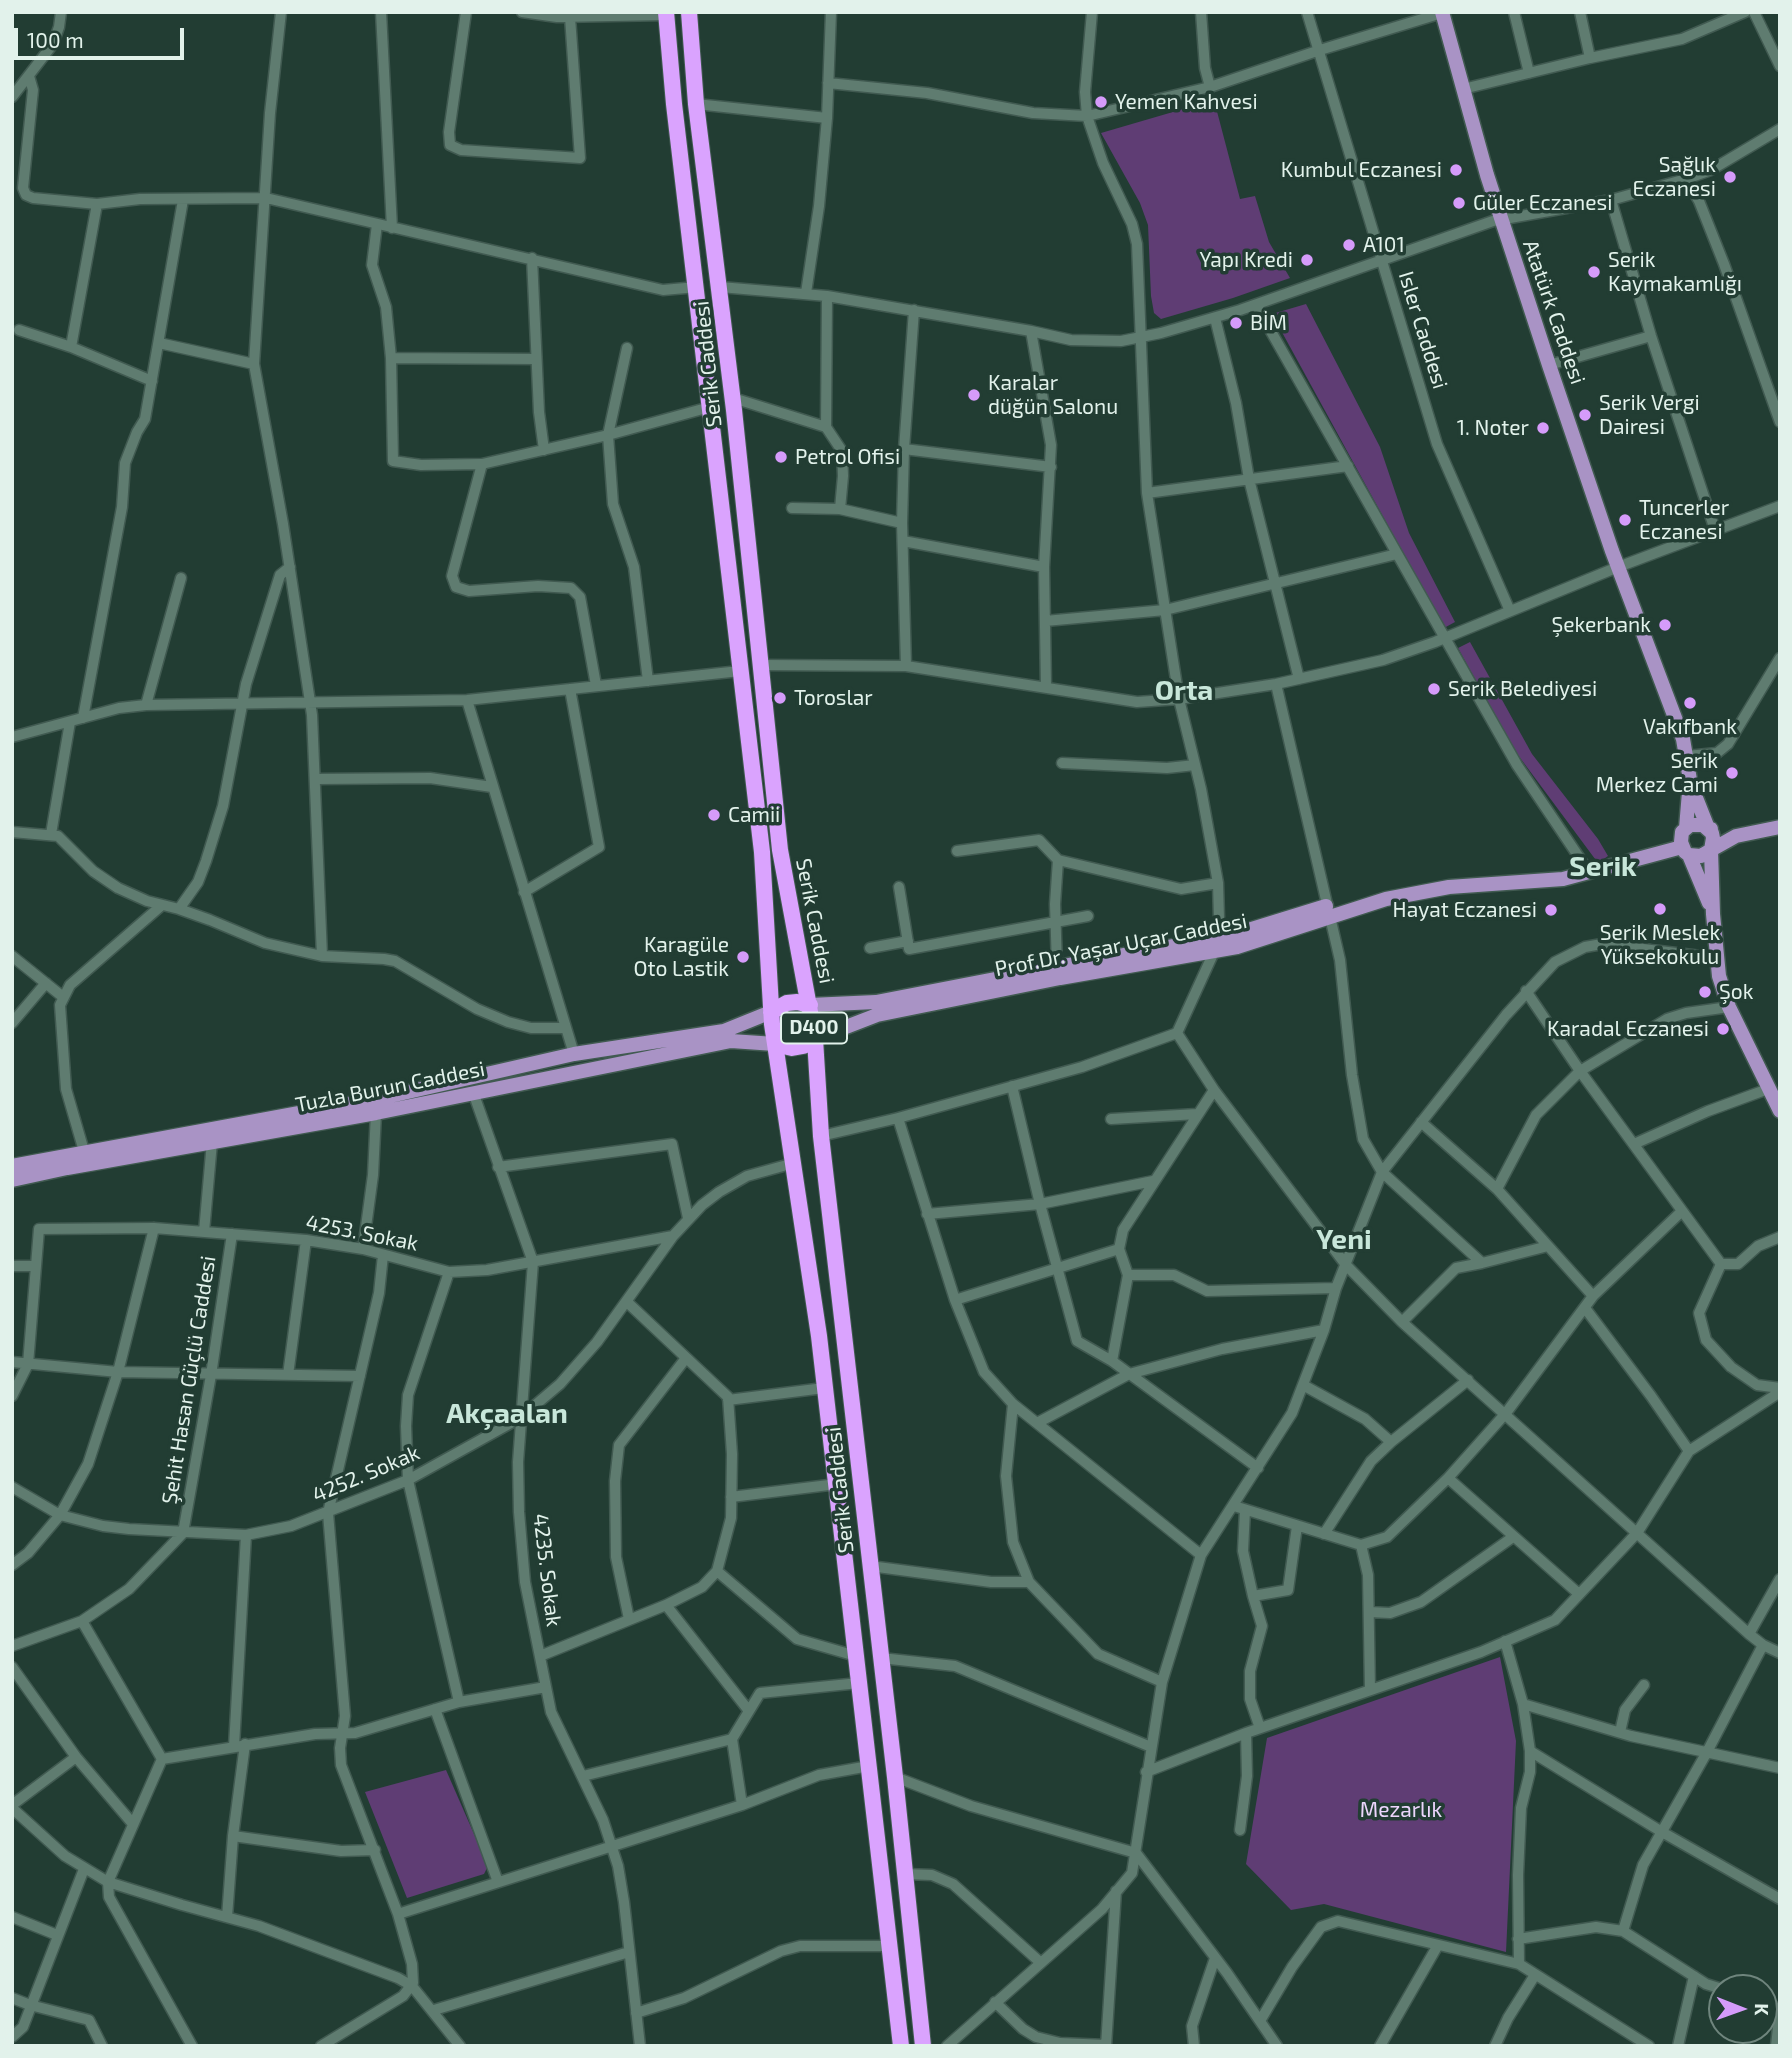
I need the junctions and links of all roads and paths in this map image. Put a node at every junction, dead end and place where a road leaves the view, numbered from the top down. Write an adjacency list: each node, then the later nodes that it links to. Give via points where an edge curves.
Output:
1 (61, 12): 23 (street, via 53,44)
2 (281, 12): 33 (street)
3 (381, 12): 39 (street)
4 (466, 12): 18 (street, via 450,145 461,150 580,158)
5 (522, 12): 17 (street)
6 (689, 12): 28 (highway, Serik Caddesi / D400)
7 (831, 12): 24 (street)
8 (1092, 12): 29 (street)
9 (1201, 12): 25 (street)
10 (1307, 12): 19 (street, Isler Caddesi)
11 (1514, 12): 22 (street)
12 (1580, 12): 20 (street)
13 (1745, 12): 20 (street, via 1682,39)
14 (1754, 12): 21 (street)
15 (1442, 13): 19 (street); 26 (main road, Atatürk Caddesi)
16 (666, 14): 18 (street); 42 (highway, Serik Caddesi / D400)
17 (557, 15): 18 (street)
18 (570, 17)
19 (1320, 50): 25 (street); 41 (street, Isler Caddesi)
20 (1590, 58): 22 (street)
21 (1780, 65)
22 (1529, 73): 26 (street)
23 (29, 76): 27 (street); 36 (street, via 33,90 24,192 33,198)
24 (828, 83): 29 (street); 30 (street)
25 (1210, 87): 29 (street)
26 (1462, 89): 37 (main road, Atatürk Caddesi)
27 (12, 97)
28 (696, 104): 30 (street); 43 (highway, Serik Caddesi / D400)
29 (1087, 117): 52 (street, via 1137,244)
30 (827, 118): 44 (street)
31 (1780, 129): 32 (street, via 1711,170)
32 (1686, 179): 35 (street); 63 (street, via 1724,264)
33 (266, 198): 34 (street); 38 (street); 58 (street)
34 (183, 200): 36 (street); 53 (street)
35 (1611, 200): 37 (street); 51 (street)
36 (97, 204): 54 (street)
37 (1501, 219): 41 (street); 59 (main road, Atatürk Caddesi)
38 (377, 224): 39 (street); 56 (street, via 372,265 386,307)
39 (392, 228): 40 (street)
40 (532, 258): 42 (street, via 663,290); 57 (street)
41 (1382, 261): 46 (street); 86 (street, Isler Caddesi, via 1437,444)
42 (697, 287): 62 (highway, Serik Caddesi / D400)
43 (720, 287): 44 (street); 61 (highway, Serik Caddesi / D400)
44 (806, 293): 45 (street)
45 (827, 296): 47 (street); 64 (street)
46 (1256, 305): 48 (street); 69 (street)
47 (914, 310): 50 (street); 66 (street)
48 (1215, 318): 52 (street); 71 (street)
49 (19, 330): 54 (street)
50 (1031, 331): 52 (street, via 1071,340); 70 (street, via 1052,445)
51 (1651, 335): 59 (street); 77 (street)
52 (1139, 337): 72 (street)
53 (159, 343): 58 (street); 60 (street)
54 (71, 346): 60 (street)
55 (627, 348): 65 (street)
56 (391, 358): 57 (street); 68 (street, via 393,461)
57 (536, 359): 67 (street)
58 (254, 365): 80 (street)
59 (1549, 365): 82 (main road, Atatürk Caddesi)
60 (152, 381): 104 (street, via 145,419 125,463 122,507)
61 (733, 398): 64 (street); 90 (highway, Serik Caddesi / D400)
62 (710, 407): 65 (street); 92 (highway, Serik Caddesi / D400)
63 (1780, 422)
64 (826, 427): 75 (street, via 842,451)
65 (608, 435): 67 (street); 94 (street, via 613,504 634,567)
66 (904, 449): 70 (street); 76 (street)
67 (544, 450): 68 (street)
68 (482, 464): 96 (street, via 452,576 456,587 469,591 571,588 580,597)
69 (1348, 466): 71 (street); 79 (street)
70 (1051, 467): 81 (street)
71 (1250, 479): 72 (street); 84 (street)
72 (1147, 493): 85 (street)
73 (1780, 506): 77 (street)
74 (792, 508): 75 (street)
75 (841, 509): 76 (street)
76 (902, 523): 78 (street)
77 (1715, 530): 82 (street)
78 (903, 541): 81 (street); 91 (street)
79 (1396, 554): 84 (street); 88 (street)
80 (290, 567): 101 (street); 103 (street, via 280,575)
81 (1044, 567): 87 (street)
82 (1618, 567): 86 (street); 107 (main road, Atatürk Caddesi)
83 (181, 578): 102 (street)
84 (1275, 582): 85 (street); 93 (street)
85 (1165, 610): 87 (street); 99 (street)
86 (1510, 611): 88 (street)
87 (1045, 621): 97 (street)
88 (1444, 638): 93 (street, via 1383,660); 123 (street, via 1517,765)
89 (1780, 658): 107 (street, via 1728,744 1717,753)
90 (762, 665): 91 (street); 143 (highway, Serik Caddesi / D400, via 780,850)
91 (906, 666): 97 (street)
92 (740, 671): 94 (street); 145 (highway, Serik Caddesi / D400, via 762,852)
93 (1298, 679): 95 (street)
94 (648, 681): 96 (street)
95 (1276, 684): 99 (street); 129 (street)
96 (596, 685): 98 (street)
97 (1046, 687): 99 (street, via 1137,702)
98 (570, 689): 100 (street); 126 (street, via 599,847)
99 (1179, 699): 109 (street)
100 (467, 700): 101 (street); 112 (street)
101 (309, 702): 103 (street); 110 (street)
102 (146, 705): 103 (street); 104 (street)
103 (243, 705): 128 (street, via 223,806 198,882)
104 (83, 718): 105 (street)
105 (69, 722): 106 (street); 117 (street)
106 (12, 737)
107 (1687, 756): 111 (main road, Atatürk Caddesi)
108 (1062, 763): 109 (street)
109 (1195, 765): 124 (street)
110 (317, 779): 112 (street, via 430,778); 137 (street)
111 (1690, 780): 114 (main road, Atatürk Caddesi); 115 (main road, Atatürk Caddesi)
112 (492, 787): 126 (street)
113 (1780, 827): 118 (main road)
114 (1686, 828): 115 (main road, via 1697,824); 121 (main road, via 1681,837)
115 (1709, 828): 118 (main road); 120 (main road)
116 (12, 832): 117 (street)
117 (51, 834): 127 (street, via 64,840 104,880)
118 (1736, 836): 120 (main road)
119 (957, 850): 122 (street, via 1039,840)
120 (1711, 850): 121 (main road, via 1701,856); 130 (main road)
121 (1686, 851): 123 (main road, Prof.Dr. Yaşar Uçar Caddesi); 130 (main road)
122 (1058, 860): 124 (street, via 1181,889); 132 (street)
123 (1589, 872): 129 (main road, Prof.Dr. Yaşar Uçar Caddesi, via 1563,879 1449,887)
124 (1218, 883): 134 (street)
125 (899, 887): 133 (street)
126 (524, 892): 147 (street)
127 (162, 905): 128 (street); 142 (street, via 70,985)
128 (179, 909): 137 (street, via 265,943)
129 (1329, 911): 134 (main road, Prof.Dr. Yaşar Uçar Caddesi, via 1237,947); 170 (street, via 1340,960 1363,1139)
130 (1713, 914): 138 (main road)
131 (1088, 916): 132 (street)
132 (1055, 922): 133 (street, via 909,949); 139 (street)
133 (908, 940): 135 (street)
134 (1215, 945): 139 (main road); 148 (street); 149 (main road, Prof.Dr. Yaşar Uçar Caddesi, via 877,1015)
135 (870, 948)
136 (12, 956): 140 (street)
137 (322, 956): 147 (street, via 396,961 508,1022 531,1028)
138 (1717, 958): 141 (street, via 1602,944 1555,962); 144 (main road)
139 (1057, 967): 143 (main road, via 876,1002)
140 (46, 983): 142 (street); 146 (street)
141 (1526, 991): 152 (street); 162 (street)
142 (63, 997): 166 (street, via 66,1089)
143 (810, 1004): 145 (highway, via 787,1003); 149 (highway, Serik Caddesi / D400)
144 (1729, 1007): 152 (street, via 1667,1020); 154 (main road)
145 (771, 1012): 150 (highway, Serik Caddesi / D400); 151 (main road, Tuzla Burun Caddesi, via 724,1031)
146 (12, 1023)
147 (565, 1028): 151 (street)
148 (1177, 1033): 153 (street); 155 (street)
149 (815, 1039): 150 (highway, via 792,1048); 163 (highway, Serik Caddesi / D400)
150 (775, 1044): 156 (main road, Tuzla Burun Caddesi, via 731,1041); 167 (highway, Serik Caddesi / D400)
151 (574, 1054): 166 (main road, Tuzla Burun Caddesi)
152 (1580, 1071): 165 (street); 173 (street, via 1536,1115)
153 (1012, 1086): 160 (street); 174 (street)
154 (1768, 1089): 157 (main road); 165 (street)
155 (1214, 1090): 159 (street); 191 (street)
156 (473, 1093): 158 (main road, Tuzla Burun Caddesi); 169 (street, 4235. Sokak)
157 (1780, 1111)
158 (376, 1113): 164 (main road, Tuzla Burun Caddesi); 185 (street)
159 (1197, 1114): 161 (street); 172 (street)
160 (898, 1118): 163 (street); 176 (street)
161 (1111, 1118)
162 (1421, 1122): 170 (street); 173 (street)
163 (821, 1136): 243 (highway, Serik Caddesi / D400)
164 (212, 1142): 166 (main road, Tuzla Burun Caddesi); 179 (street)
165 (1634, 1144): 175 (street)
166 (86, 1158): 168 (main road, Tuzla Burun Caddesi); 171 (main road, Tuzla Burun Caddesi)
167 (794, 1163): 177 (street, 4252. Sokak, via 733,1183); 215 (highway, Serik Caddesi / D400)
168 (12, 1166)
169 (498, 1167): 177 (street, via 671,1144); 188 (street, 4235. Sokak)
170 (1382, 1171): 189 (street); 191 (street)
171 (12, 1180)
172 (1153, 1181): 174 (street); 186 (street, via 1124,1230)
173 (1497, 1189): 184 (street)
174 (1040, 1204): 176 (street); 194 (street)
175 (1682, 1211): 190 (street); 198 (street)
176 (927, 1214): 199 (street)
177 (688, 1219): 181 (street, 4252. Sokak)
178 (154, 1228): 179 (street, 4253. Sokak); 193 (street, 4253. Sokak, via 39,1229); 208 (street)
179 (204, 1232): 180 (street, 4253. Sokak)
180 (232, 1234): 183 (street, 4253. Sokak); 210 (street, Şehit Hasan Güçlü Caddesi)
181 (673, 1236): 188 (street, 4253. Sokak); 200 (street, 4252. Sokak)
182 (1780, 1237): 190 (street, via 1758,1246 1738,1264)
183 (306, 1240): 185 (street, 4253. Sokak); 211 (street)
184 (1548, 1246): 189 (street); 198 (street)
185 (363, 1249): 187 (street, 4253. Sokak)
186 (1119, 1249): 194 (street); 196 (street)
187 (383, 1255): 195 (street, 4253. Sokak); 212 (street)
188 (533, 1262): 195 (street, 4253. Sokak); 221 (street, 4235. Sokak)
189 (1482, 1264): 202 (street, via 1455,1268)
190 (1720, 1264): 216 (street, via 1699,1313 1706,1340 1731,1367 1757,1385)
191 (1346, 1265): 197 (street); 202 (street)
192 (12, 1266): 193 (street)
193 (36, 1266): 207 (street)
194 (1057, 1267): 199 (street); 205 (street, via 1077,1341)
195 (449, 1272): 227 (street, via 408,1395)
196 (1128, 1275): 197 (street, via 1174,1275 1207,1291); 205 (street)
197 (1336, 1288): 203 (street)
198 (1594, 1296): 201 (street)
199 (955, 1300): 219 (street, via 984,1372)
200 (627, 1301): 204 (street); 221 (street, 4252. Sokak, via 579,1365)
201 (1585, 1308): 220 (street); 224 (street)
202 (1402, 1322): 213 (street)
203 (1324, 1330): 209 (street, via 1222,1349); 214 (street)
204 (686, 1358): 218 (street); 251 (street, via 619,1445 617,1557)
205 (1112, 1361): 209 (street)
206 (12, 1363): 207 (street)
207 (29, 1364): 208 (street); 217 (street)
208 (118, 1372): 210 (street); 233 (street, via 88,1464)
209 (1129, 1374): 222 (street); 225 (street)
210 (211, 1375): 211 (street); 235 (street, Şehit Hasan Güçlü Caddesi)
211 (288, 1375): 212 (street)
212 (360, 1376): 232 (street)
213 (1468, 1380): 220 (street); 223 (street)
214 (1303, 1385): 223 (street, via 1365,1419); 225 (street, via 1292,1413)
215 (824, 1388): 218 (street); 228 (highway, Serik Caddesi / D400)
216 (1780, 1390): 224 (street)
217 (12, 1396)
218 (728, 1401): 230 (street)
219 (1013, 1404): 222 (street); 246 (street, via 1006,1476 1013,1542)
220 (1506, 1413): 226 (street); 236 (street)
221 (520, 1418): 227 (street, 4252. Sokak); 258 (street, 4235. Sokak, via 522,1554)
222 (1037, 1423): 241 (street)
223 (1391, 1442): 237 (street, via 1371,1461)
224 (1689, 1451): 236 (street)
225 (1258, 1468): 231 (street)
226 (1448, 1478): 239 (street); 240 (street, via 1387,1537)
227 (408, 1480): 232 (street, 4252. Sokak); 267 (street)
228 (837, 1484): 230 (street); 259 (highway, Serik Caddesi / D400)
229 (12, 1487): 233 (street, 4252. Sokak)
230 (731, 1497): 244 (street, via 731,1518)
231 (1239, 1508): 234 (street); 241 (street); 248 (street)
232 (328, 1513): 238 (street, 4252. Sokak, via 275,1531); 273 (street)
233 (60, 1515): 235 (street, 4252. Sokak, via 103,1526); 242 (street)
234 (1297, 1526): 237 (street); 248 (street, via 1288,1590)
235 (183, 1533): 238 (street, 4252. Sokak); 252 (street, via 129,1589)
236 (1637, 1533): 247 (street); 253 (street)
237 (1324, 1534): 240 (street)
238 (246, 1535): 276 (street)
239 (1513, 1536): 247 (street); 250 (street, via 1421,1602 1390,1613)
240 (1361, 1545): 250 (street)
241 (1201, 1555): 262 (street)
242 (12, 1565)
243 (870, 1566): 246 (street, via 991,1582); 260 (highway, Serik Caddesi / D400)
244 (717, 1571): 249 (street, via 702,1587); 259 (street, via 797,1639)
245 (1780, 1578): 253 (street)
246 (1029, 1582): 262 (street, via 1098,1654)
247 (1579, 1594): 254 (street, via 1555,1620)
248 (1253, 1596): 271 (street, via 1262,1626 1250,1671 1250,1699)
249 (666, 1605): 251 (street); 270 (street)
250 (1369, 1612): 266 (street)
251 (629, 1619): 258 (street)
252 (82, 1620): 256 (street); 281 (street)
253 (1749, 1634): 255 (street)
254 (1505, 1642): 266 (street); 268 (street)
255 (1763, 1645): 257 (street); 279 (street)
256 (12, 1646)
257 (1780, 1653)
258 (540, 1656): 265 (street, 4235. Sokak)
259 (856, 1656): 263 (highway, Serik Caddesi / D400)
260 (881, 1658): 277 (street, via 955,1666); 286 (highway, Serik Caddesi / D400)
261 (12, 1667): 280 (street)
262 (1162, 1682): 277 (street)
263 (859, 1683): 270 (street, via 760,1692); 282 (highway, Serik Caddesi / D400)
264 (1644, 1685): 272 (street, via 1625,1710)
265 (546, 1687): 267 (street); 285 (street, 4235. Sokak, via 557,1727)
266 (1370, 1690): 271 (street)
267 (460, 1702): 269 (street)
268 (1523, 1704): 272 (street); 278 (street)
269 (435, 1709): 273 (street, via 370,1730); 299 (street)
270 (749, 1712): 275 (street)
271 (1260, 1728): 274 (street)
272 (1619, 1732): 279 (street)
273 (343, 1733): 276 (street); 294 (street, via 341,1765)
274 (1246, 1733): 284 (street); 290 (street, via 1247,1776)
275 (732, 1739): 285 (street); 287 (street)
276 (239, 1745): 281 (street); 292 (street)
277 (1151, 1746): 284 (street)
278 (1530, 1751): 291 (street); 307 (street, via 1521,1808)
279 (1707, 1752): 283 (street); 291 (street)
280 (76, 1757): 288 (street); 289 (street)
281 (162, 1759): 289 (street)
282 (869, 1766): 287 (street, via 819,1775); 309 (highway, Serik Caddesi / D400)
283 (1780, 1768)
284 (1146, 1772): 295 (street)
285 (583, 1776): 293 (street, 4235. Sokak)
286 (895, 1777): 295 (street, via 971,1806); 297 (highway, Serik Caddesi / D400)
287 (742, 1805): 293 (street)
288 (12, 1806): 296 (street, via 50,1844)
289 (133, 1824): 298 (street)
290 (1240, 1830)
291 (1662, 1832): 301 (street); 305 (street, via 1643,1865)
292 (233, 1836): 294 (street, via 341,1851); 304 (street)
293 (612, 1847): 299 (street); 310 (street, 4235. Sokak)
294 (375, 1850): 302 (street)
295 (1136, 1853): 300 (street, via 1132,1872); 311 (street)
296 (84, 1869): 298 (street); 306 (street)
297 (905, 1874): 312 (street, via 932,1875 953,1884); 334 (highway, Serik Caddesi / D400)
298 (108, 1882): 304 (street); 329 (street, via 109,1897)
299 (498, 1882): 302 (street)
300 (1116, 1891): 312 (street); 327 (street)
301 (1780, 1899)
302 (398, 1914): 317 (street, via 412,1964)
303 (12, 1917): 306 (street)
304 (227, 1917): 317 (street)
305 (1623, 1931): 307 (street, via 1595,1927); 315 (street)
306 (57, 1935): 320 (street)
307 (1518, 1939): 313 (street)
308 (1438, 1945): 313 (street); 324 (street, via 1338,1921 1321,1927); 338 (street)
309 (890, 1946): 323 (street, via 781,1951 684,1998); 333 (highway, Serik Caddesi / D400)
310 (629, 1952): 322 (street); 323 (street, 4235. Sokak)
311 (1215, 1958): 324 (street); 336 (street, via 1192,2026)
312 (1041, 1962): 319 (street)
313 (1519, 1965): 314 (street)
314 (1535, 1975): 339 (street); 340 (street)
315 (1694, 1976): 316 (street); 341 (street)
316 (1708, 1982)
317 (412, 1986): 322 (street); 330 (street)
318 (12, 1998): 320 (street)
319 (995, 2002): 327 (street, via 1036,2037); 335 (street)
320 (30, 2006): 326 (street, via 23,2027); 328 (street, via 89,2020)
321 (1778, 2008): 325 (street)
322 (434, 2010): 331 (street)
323 (636, 2013): 332 (street, 4235. Sokak)
324 (1260, 2021): 337 (street)
325 (1778, 2028)
326 (12, 2037)
327 (1106, 2045)
328 (102, 2046)
329 (192, 2046)
330 (321, 2046)
331 (460, 2046)
332 (640, 2046)
333 (901, 2046)
334 (923, 2046)
335 (947, 2046)
336 (1194, 2046)
337 (1277, 2046)
338 (1381, 2046)
339 (1496, 2046)
340 (1649, 2046)
341 (1678, 2046)

